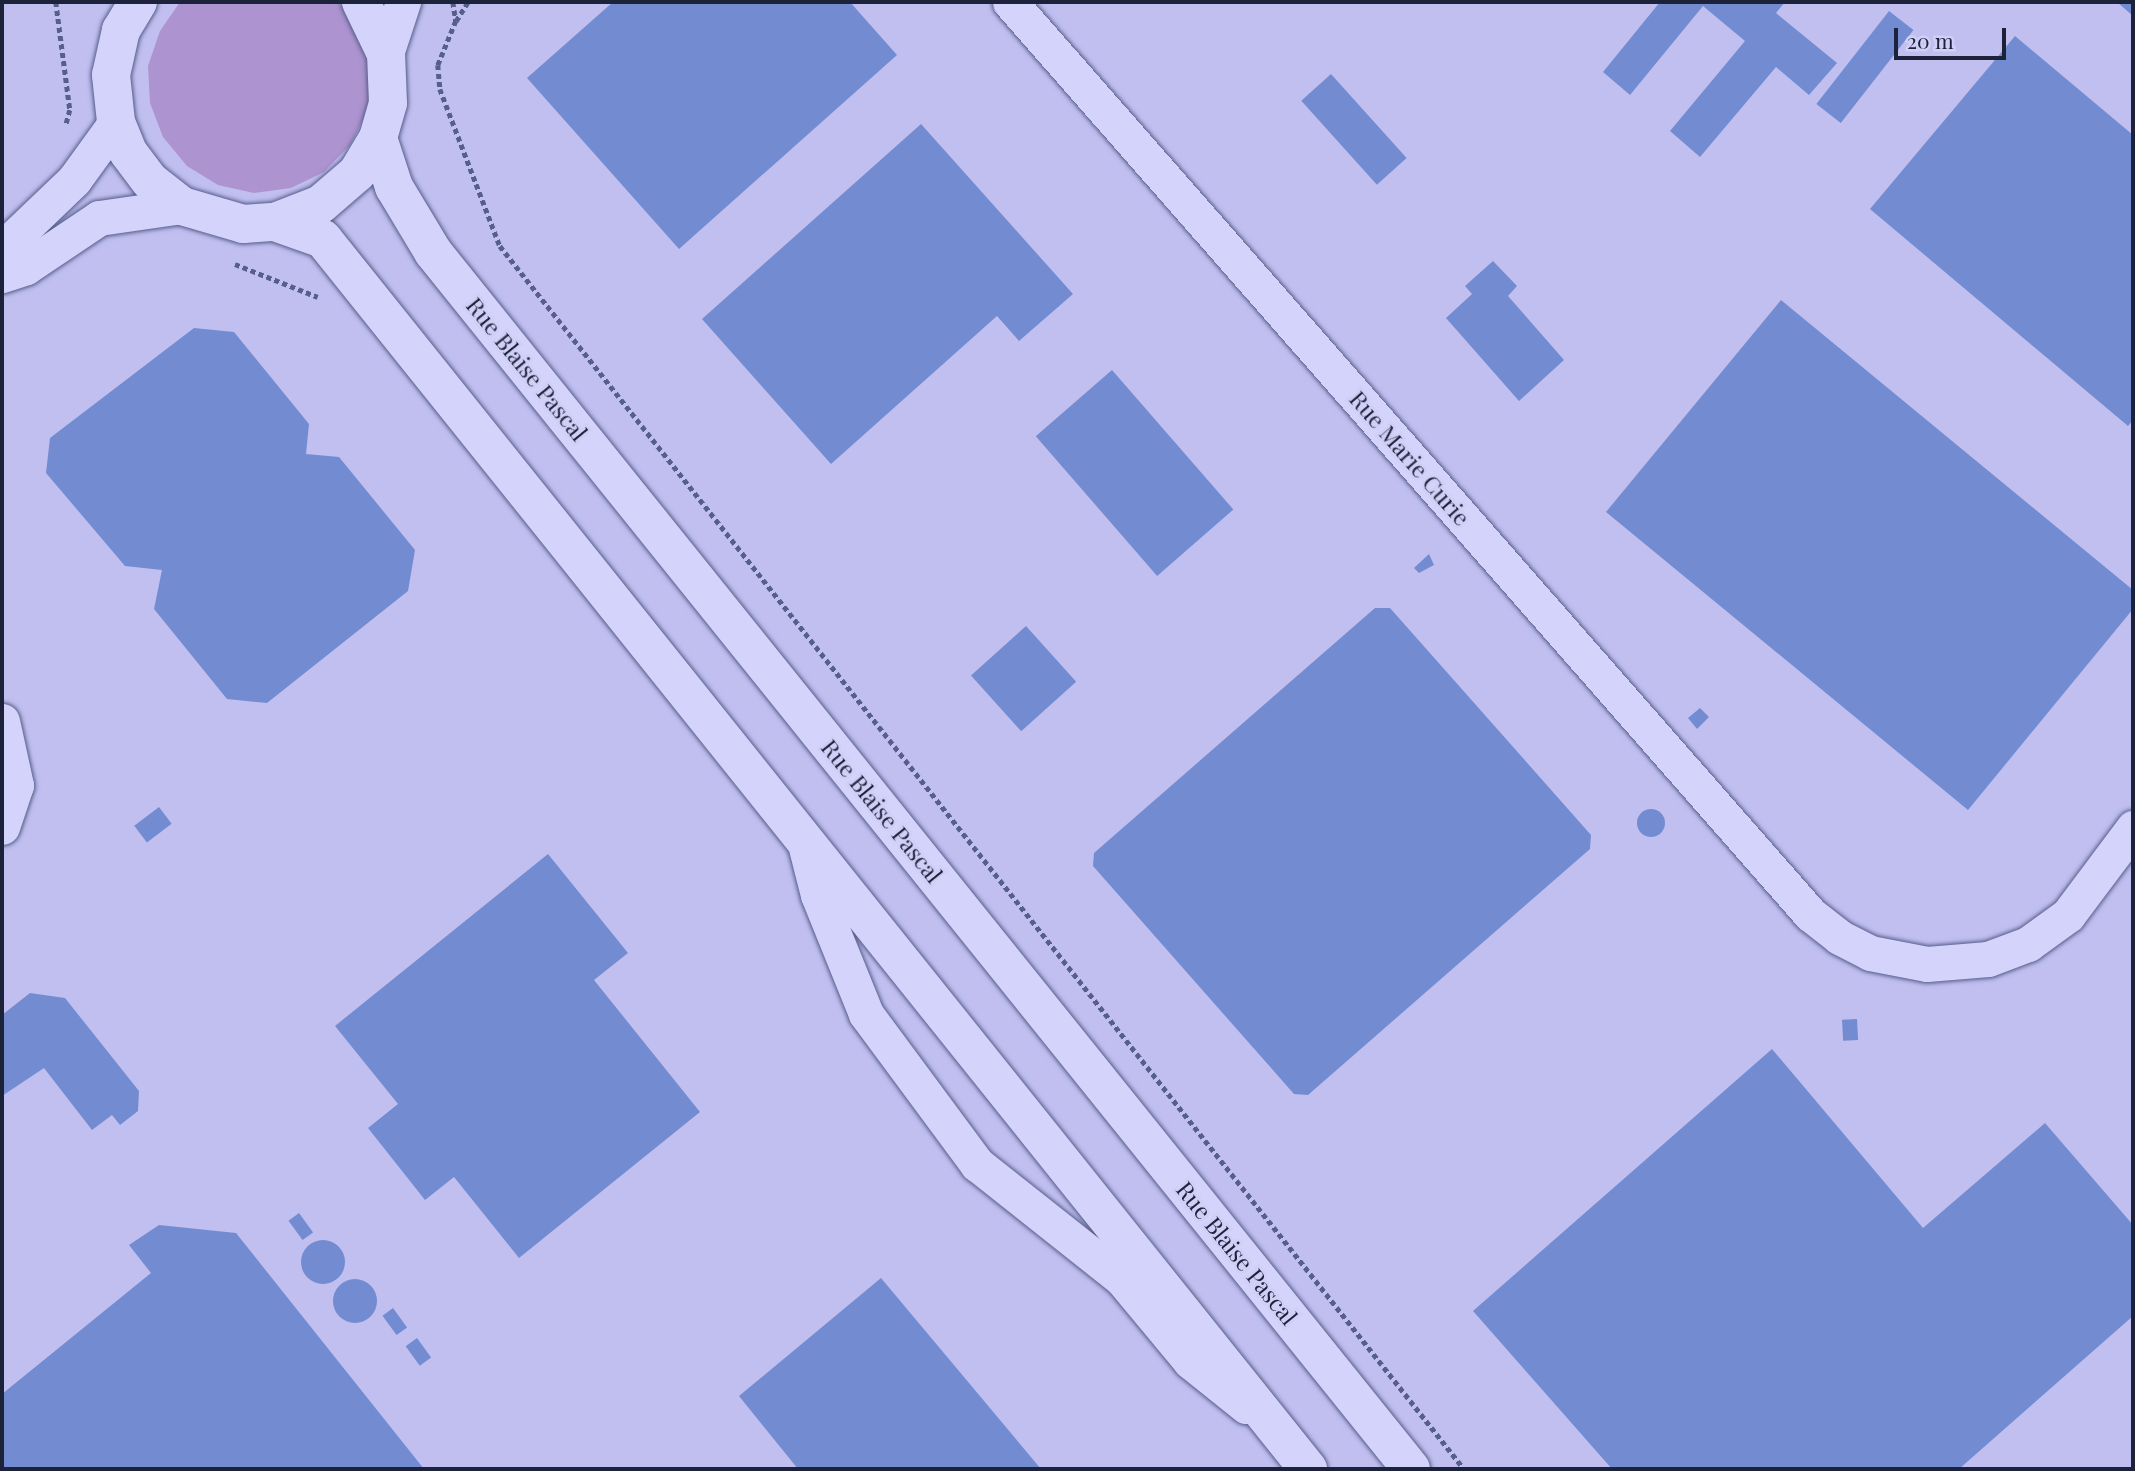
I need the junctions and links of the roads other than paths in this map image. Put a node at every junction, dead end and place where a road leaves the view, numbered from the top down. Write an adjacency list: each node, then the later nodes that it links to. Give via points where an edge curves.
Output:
1 (361, 2): 5 (street)
2 (403, 2): 5 (street)
3 (1010, 2): 14 (street, Rue Marie Curie, via 1810,914 1870,953 1927,964 1988,959 2028,944 2068,915)
4 (122, 11): 6 (street, via 111,75)
5 (386, 54): 7 (street, via 388,103)
6 (116, 122): 8 (street, via 150,181); 10 (street, via 74,180)
7 (378, 138): 9 (street, via 357,173 321,204); 18 (street, Rue Blaise Pascal, via 394,187 433,252)
8 (182, 206): 9 (street, via 213,219); 11 (street, via 99,219 26,267)
9 (275, 222): 15 (street, via 323,239)
10 (2, 249)
11 (2, 275)
12 (2, 721): 13 (street, via 16,785)
13 (2, 827)
14 (2133, 828)
15 (805, 844): 16 (street); 16 (street, via 817,895 866,1014 977,1164 1122,1279 1190,1361)
16 (1273, 1427): 17 (street)
17 (1308, 1469)
18 (1411, 1469)

